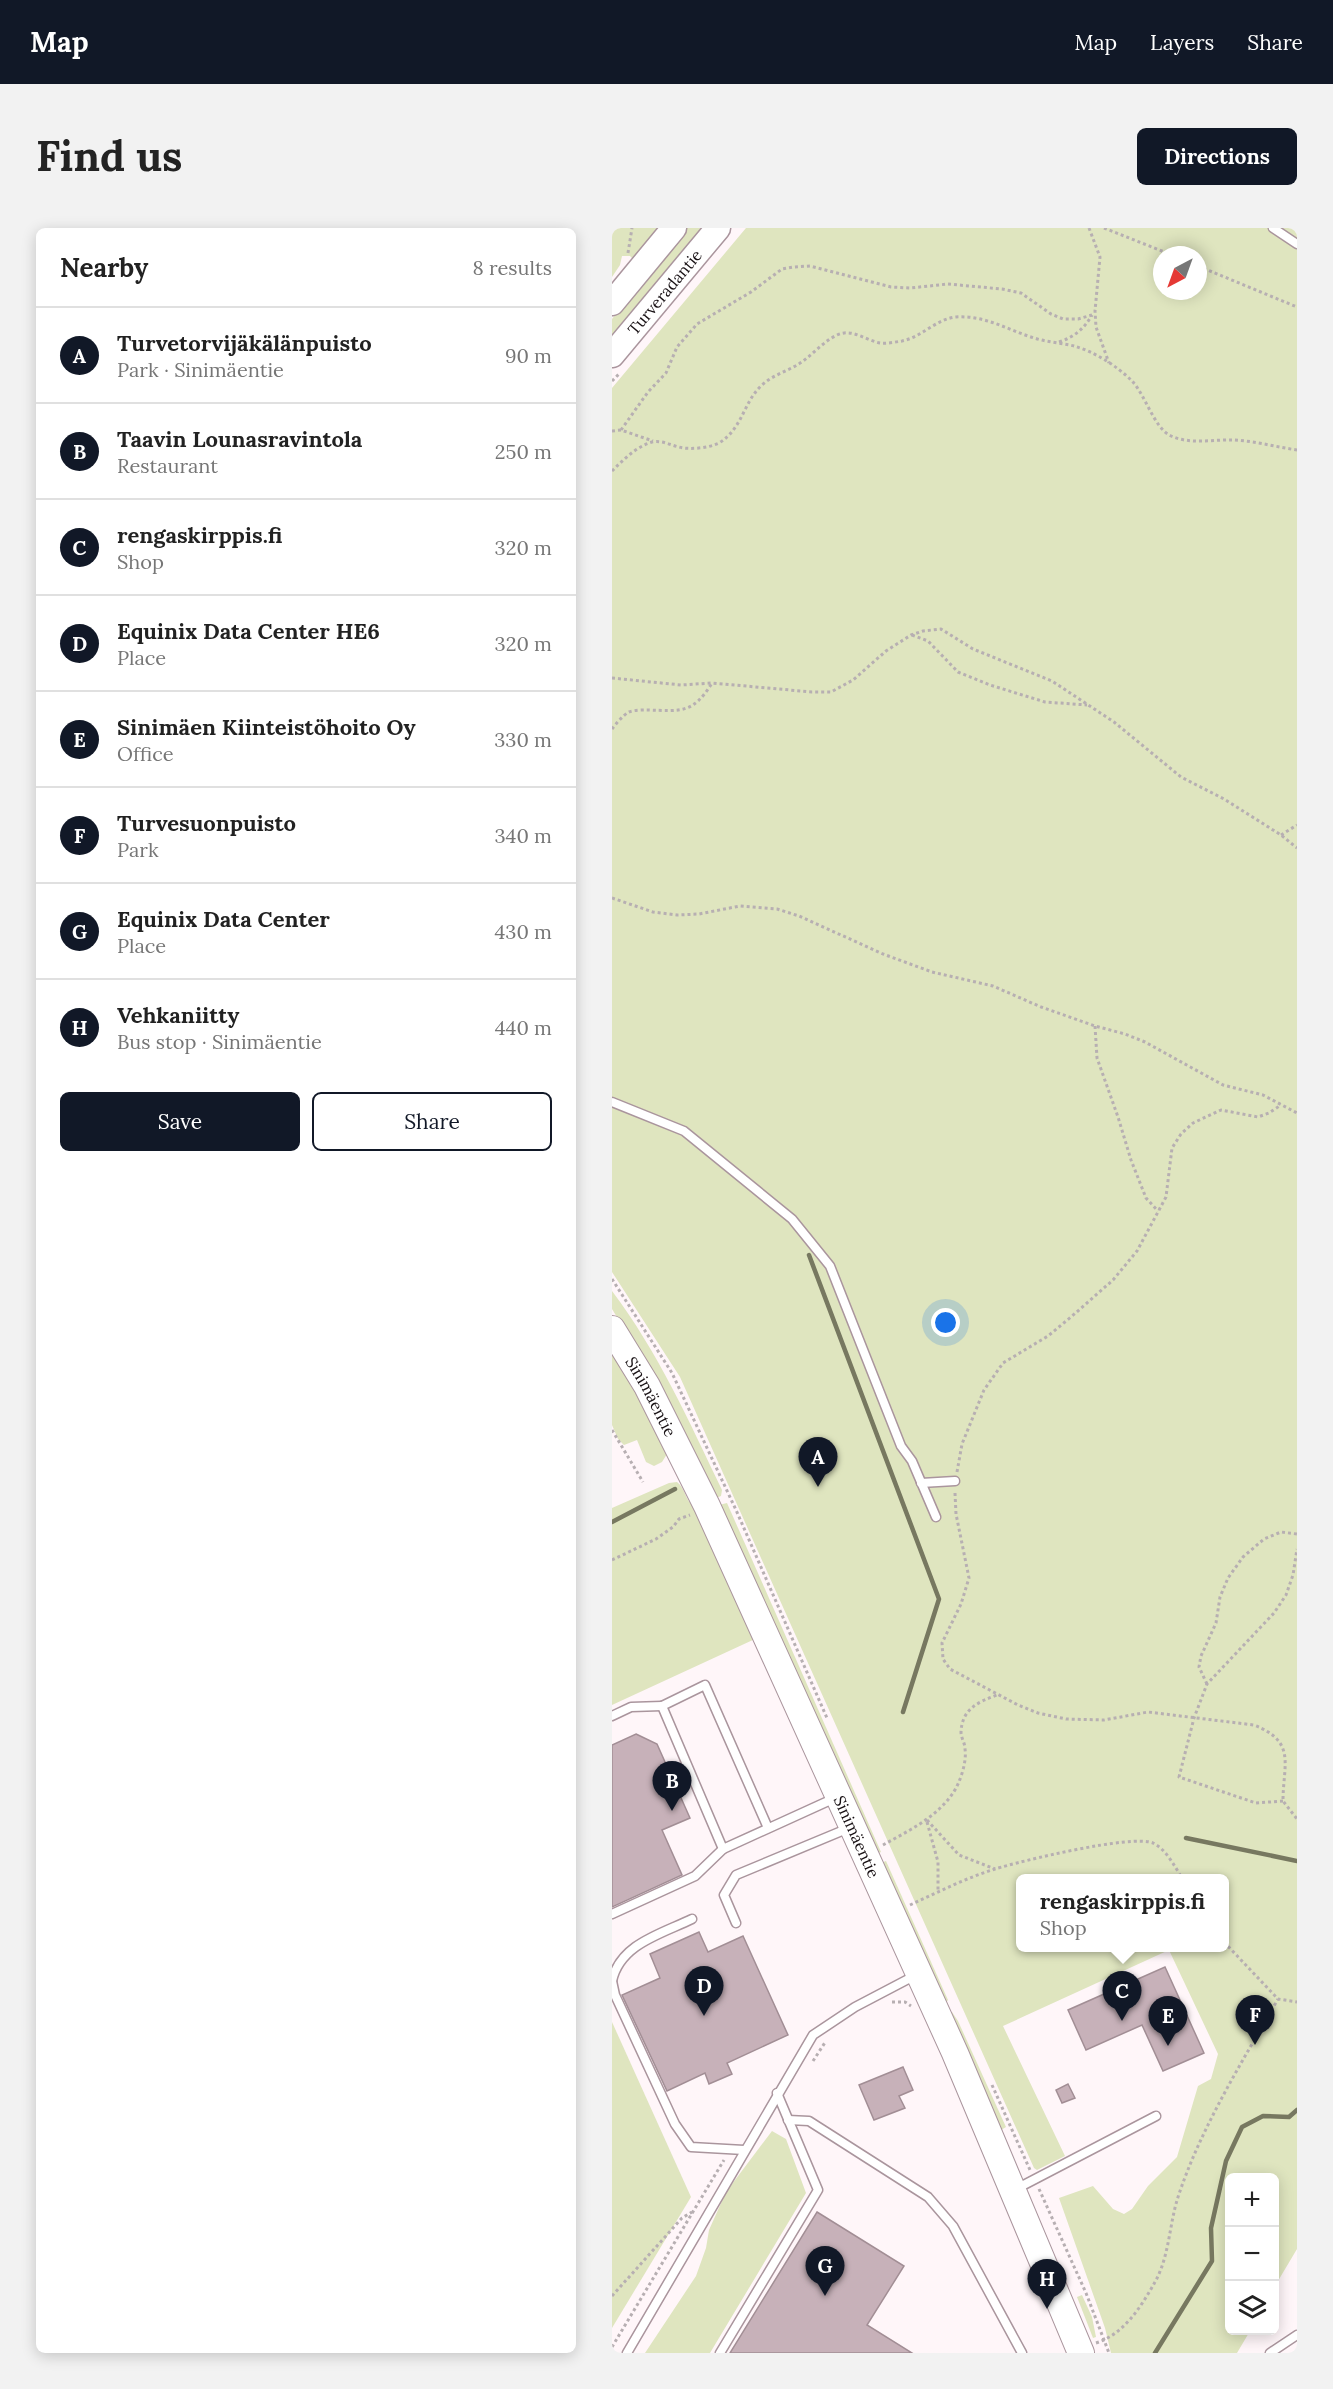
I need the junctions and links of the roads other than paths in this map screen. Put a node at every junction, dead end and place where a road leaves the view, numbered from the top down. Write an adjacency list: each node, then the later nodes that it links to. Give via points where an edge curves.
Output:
1 (674, 228): 5 (main road, Turveradantie)
2 (718, 228): 6 (main road, Turveradantie)
3 (1273, 228): 4 (lane)
4 (1297, 244)
5 (612, 303)
6 (612, 355)
7 (612, 1102): 10 (lane, via 684,1131 792,1219 830,1266 901,1446)
8 (612, 1329): 14 (main road, Sinimäentie, via 687,1462)
9 (955, 1481): 10 (lane)
10 (921, 1483): 11 (lane)
11 (936, 1517)
12 (662, 1706): 13 (lane, via 632,1707); 16 (lane, via 705,1684); 17 (lane)
13 (612, 1716)
14 (838, 1796): 15 (main road, Sinimäentie); 16 (lane)
15 (852, 1827): 20 (lane, via 736,1875 724,1894); 21 (main road, Sinimäentie)
16 (768, 1828): 17 (lane)
17 (723, 1849): 18 (lane, via 694,1876)
18 (612, 1914)
19 (692, 1919): 22 (lane, via 631,1948 614,1970)
20 (736, 1923)
21 (919, 1974): 23 (lane, via 855,2007 813,2035); 27 (main road, Sinimäentie)
22 (612, 1981): 26 (lane, via 675,2124 691,2147)
23 (777, 2093): 25 (lane); 26 (lane)
24 (1156, 2116): 27 (lane)
25 (789, 2120): 30 (lane, via 818,2190); 31 (lane, via 809,2121 928,2198 953,2226)
26 (744, 2150): 29 (lane)
27 (1013, 2191): 32 (main road, Sinimäentie)
28 (1297, 2335): 33 (lane)
29 (627, 2353)
30 (720, 2353)
31 (1022, 2353)
32 (1081, 2353)
33 (1270, 2353)

